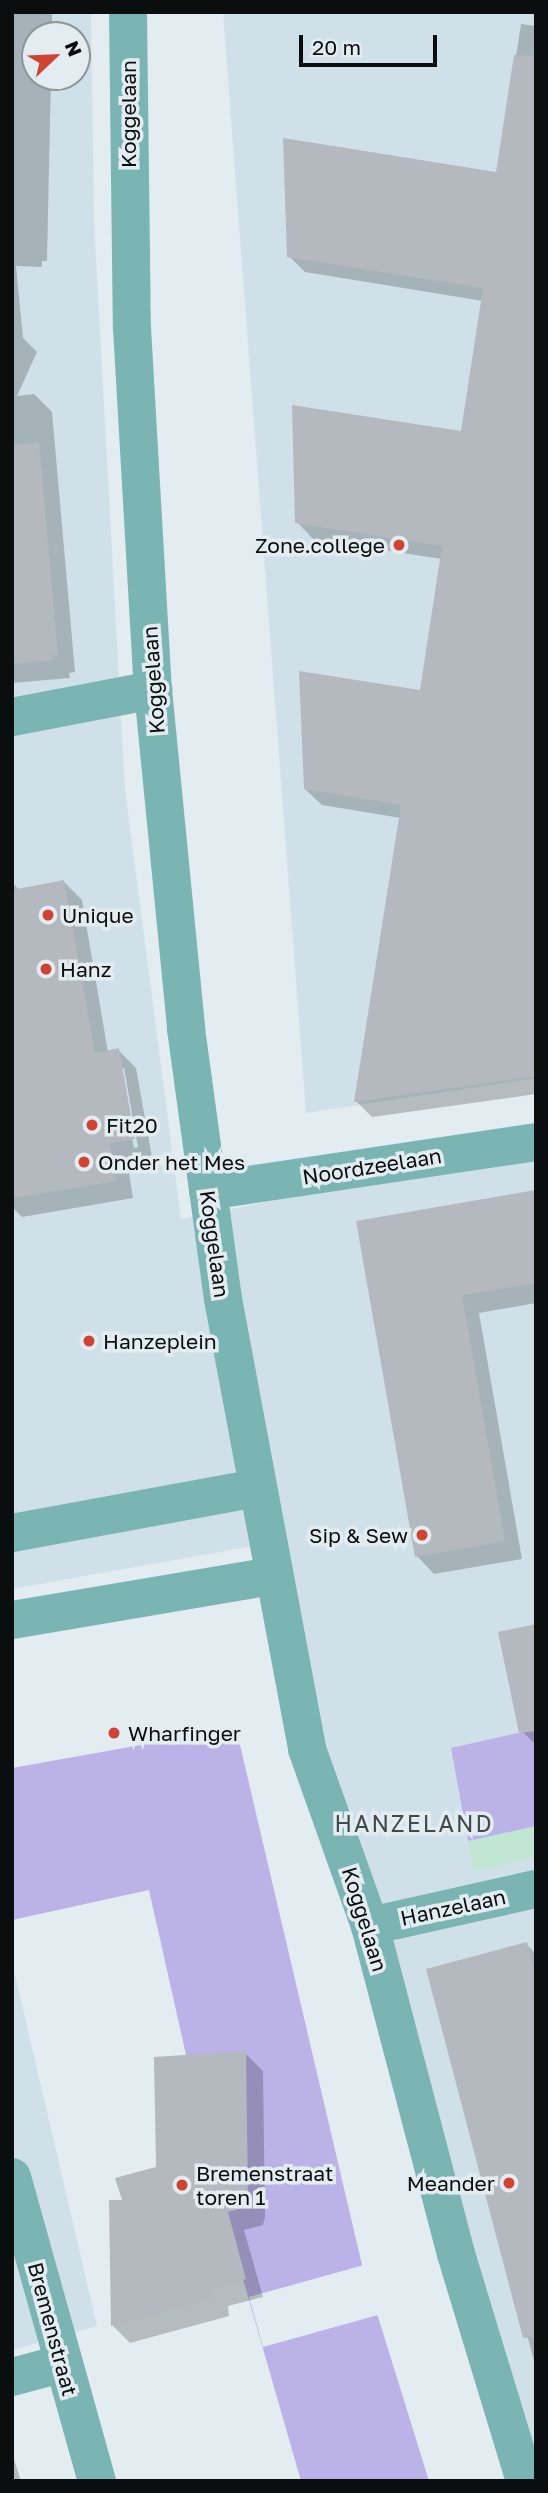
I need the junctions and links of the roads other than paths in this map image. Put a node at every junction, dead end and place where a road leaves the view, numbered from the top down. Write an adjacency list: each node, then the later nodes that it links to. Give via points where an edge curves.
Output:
1 (128, 12): 2 (street, Koggelaan, via 132,328)
2 (153, 690): 3 (street); 5 (street, Koggelaan, via 169,884)
3 (12, 717)
4 (536, 1142): 5 (street, Noordzeelaan)
5 (208, 1191): 6 (street, Koggelaan)
6 (257, 1488): 7 (street); 8 (street, Koggelaan)
7 (12, 1533)
8 (273, 1576): 9 (street); 11 (street, Koggelaan, via 307,1749)
9 (12, 1620)
10 (536, 1889): 11 (street, Hanzelaan)
11 (370, 1926): 16 (street, Koggelaan, via 456,2254)
12 (12, 2177): 13 (street, Bremenstraat)
13 (61, 2364): 14 (street); 15 (street, Bremenstraat)
14 (12, 2377)
15 (97, 2481)
16 (525, 2481)

